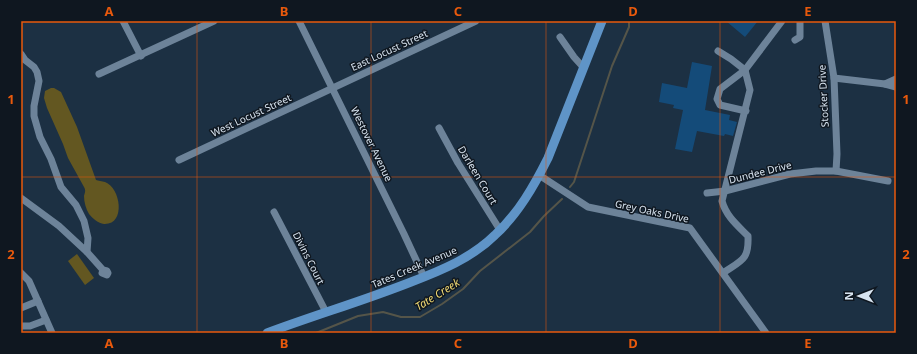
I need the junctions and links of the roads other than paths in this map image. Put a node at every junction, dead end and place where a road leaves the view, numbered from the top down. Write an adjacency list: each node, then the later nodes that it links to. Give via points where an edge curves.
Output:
1 (123, 21): 13 (street)
2 (214, 21): 13 (street)
3 (299, 21): 21 (street, Westover Avenue)
4 (476, 21): 21 (street, East Locust Street)
5 (602, 21): 14 (main road, Tates Creek Avenue)
6 (782, 21): 15 (street)
7 (800, 21): 10 (street, via 800,36)
8 (825, 21): 17 (street, Stocker Drive)
9 (560, 37): 14 (street)
10 (795, 40)
11 (718, 52): 15 (street)
12 (21, 54): 33 (street, via 38,72 34,116 61,187 76,205 84,221 88,238)
13 (141, 56): 16 (street)
14 (583, 67): 26 (main road, Tates Creek Avenue)
15 (745, 70): 22 (street, via 750,90); 22 (street, via 720,89 716,99 720,105)
16 (99, 74)
17 (834, 78): 19 (street); 25 (street, Stocker Drive)
18 (896, 79): 19 (street)
19 (885, 84): 20 (street)
20 (896, 87)
21 (333, 88): 24 (street, West Locust Street); 37 (street, Westover Avenue)
22 (746, 112): 28 (street)
23 (439, 128): 32 (street, Darleen Court)
24 (179, 160)
25 (836, 171): 27 (street, Dundee Drive); 28 (street, Dundee Drive, via 790,174)
26 (539, 175): 32 (main road, Tates Creek Avenue, via 518,209); 36 (street, Grey Oaks Drive, via 588,208 690,228)
27 (888, 181)
28 (725, 191): 29 (street, Dundee Drive); 36 (street, via 722,201 724,210 748,236 748,247 745,258)
29 (707, 193)
30 (21, 198): 33 (street, via 59,226)
31 (274, 212): 40 (street, Divins Court)
32 (500, 230): 37 (main road, Tates Creek Avenue, via 466,257)
33 (87, 252): 34 (street)
34 (103, 270)
35 (21, 273): 38 (street, via 29,282)
36 (723, 273): 45 (street, Grey Oaks Drive)
37 (424, 277): 40 (main road, Tates Creek Avenue)
38 (38, 301): 39 (street); 41 (street)
39 (21, 308)
40 (326, 312): 44 (main road, Tates Creek Avenue)
41 (46, 320): 42 (street, via 30,326); 43 (street)
42 (21, 326)
43 (52, 333)
44 (267, 333)
45 (766, 333)

